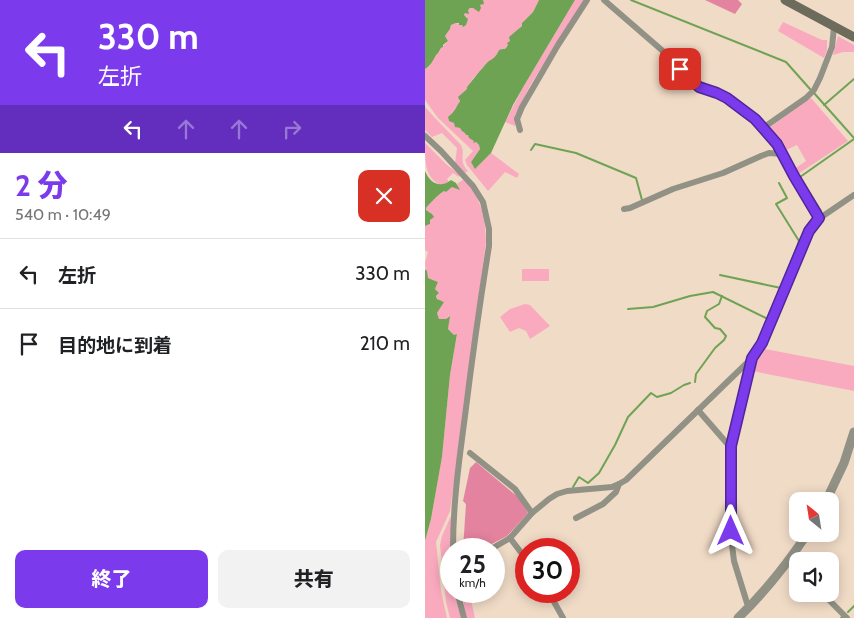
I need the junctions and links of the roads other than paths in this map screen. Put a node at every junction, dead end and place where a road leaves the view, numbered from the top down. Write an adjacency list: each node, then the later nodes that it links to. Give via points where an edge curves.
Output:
1 (587, 0): 7 (street, via 523,107 517,119)
2 (604, 0): 6 (street, via 699,87 727,98)
3 (788, 1): 4 (main road)
4 (834, 27): 5 (main road); 6 (street, via 832,47 814,90)
5 (854, 37)
6 (763, 128): 9 (street)
7 (520, 130)
8 (425, 136): 22 (street, via 473,186 483,202 489,229 455,490)
9 (783, 154): 11 (street, via 769,153); 12 (street)
10 (854, 195): 12 (street)
11 (624, 209)
12 (819, 218): 13 (street, via 809,231 762,343)
13 (752, 358): 14 (street); 16 (street)
14 (698, 410): 16 (street); 18 (street)
15 (854, 432): 19 (street)
16 (731, 448): 31 (street, via 731,537 734,561)
17 (470, 453): 20 (street, via 515,489)
18 (619, 484): 20 (street, via 561,492); 21 (street, via 616,492 603,504)
19 (830, 492)
20 (532, 513): 23 (street)
21 (576, 518)
22 (453, 538)
23 (510, 538): 24 (street); 26 (street)
24 (505, 542)
25 (801, 542): 27 (street)
26 (515, 545)
27 (788, 561): 31 (street)
28 (831, 602): 35 (street)
29 (460, 603): 32 (street)
30 (555, 603): 33 (street)
31 (749, 607): 34 (street)
32 (464, 618)
33 (563, 618)
34 (738, 618)
35 (847, 618)

